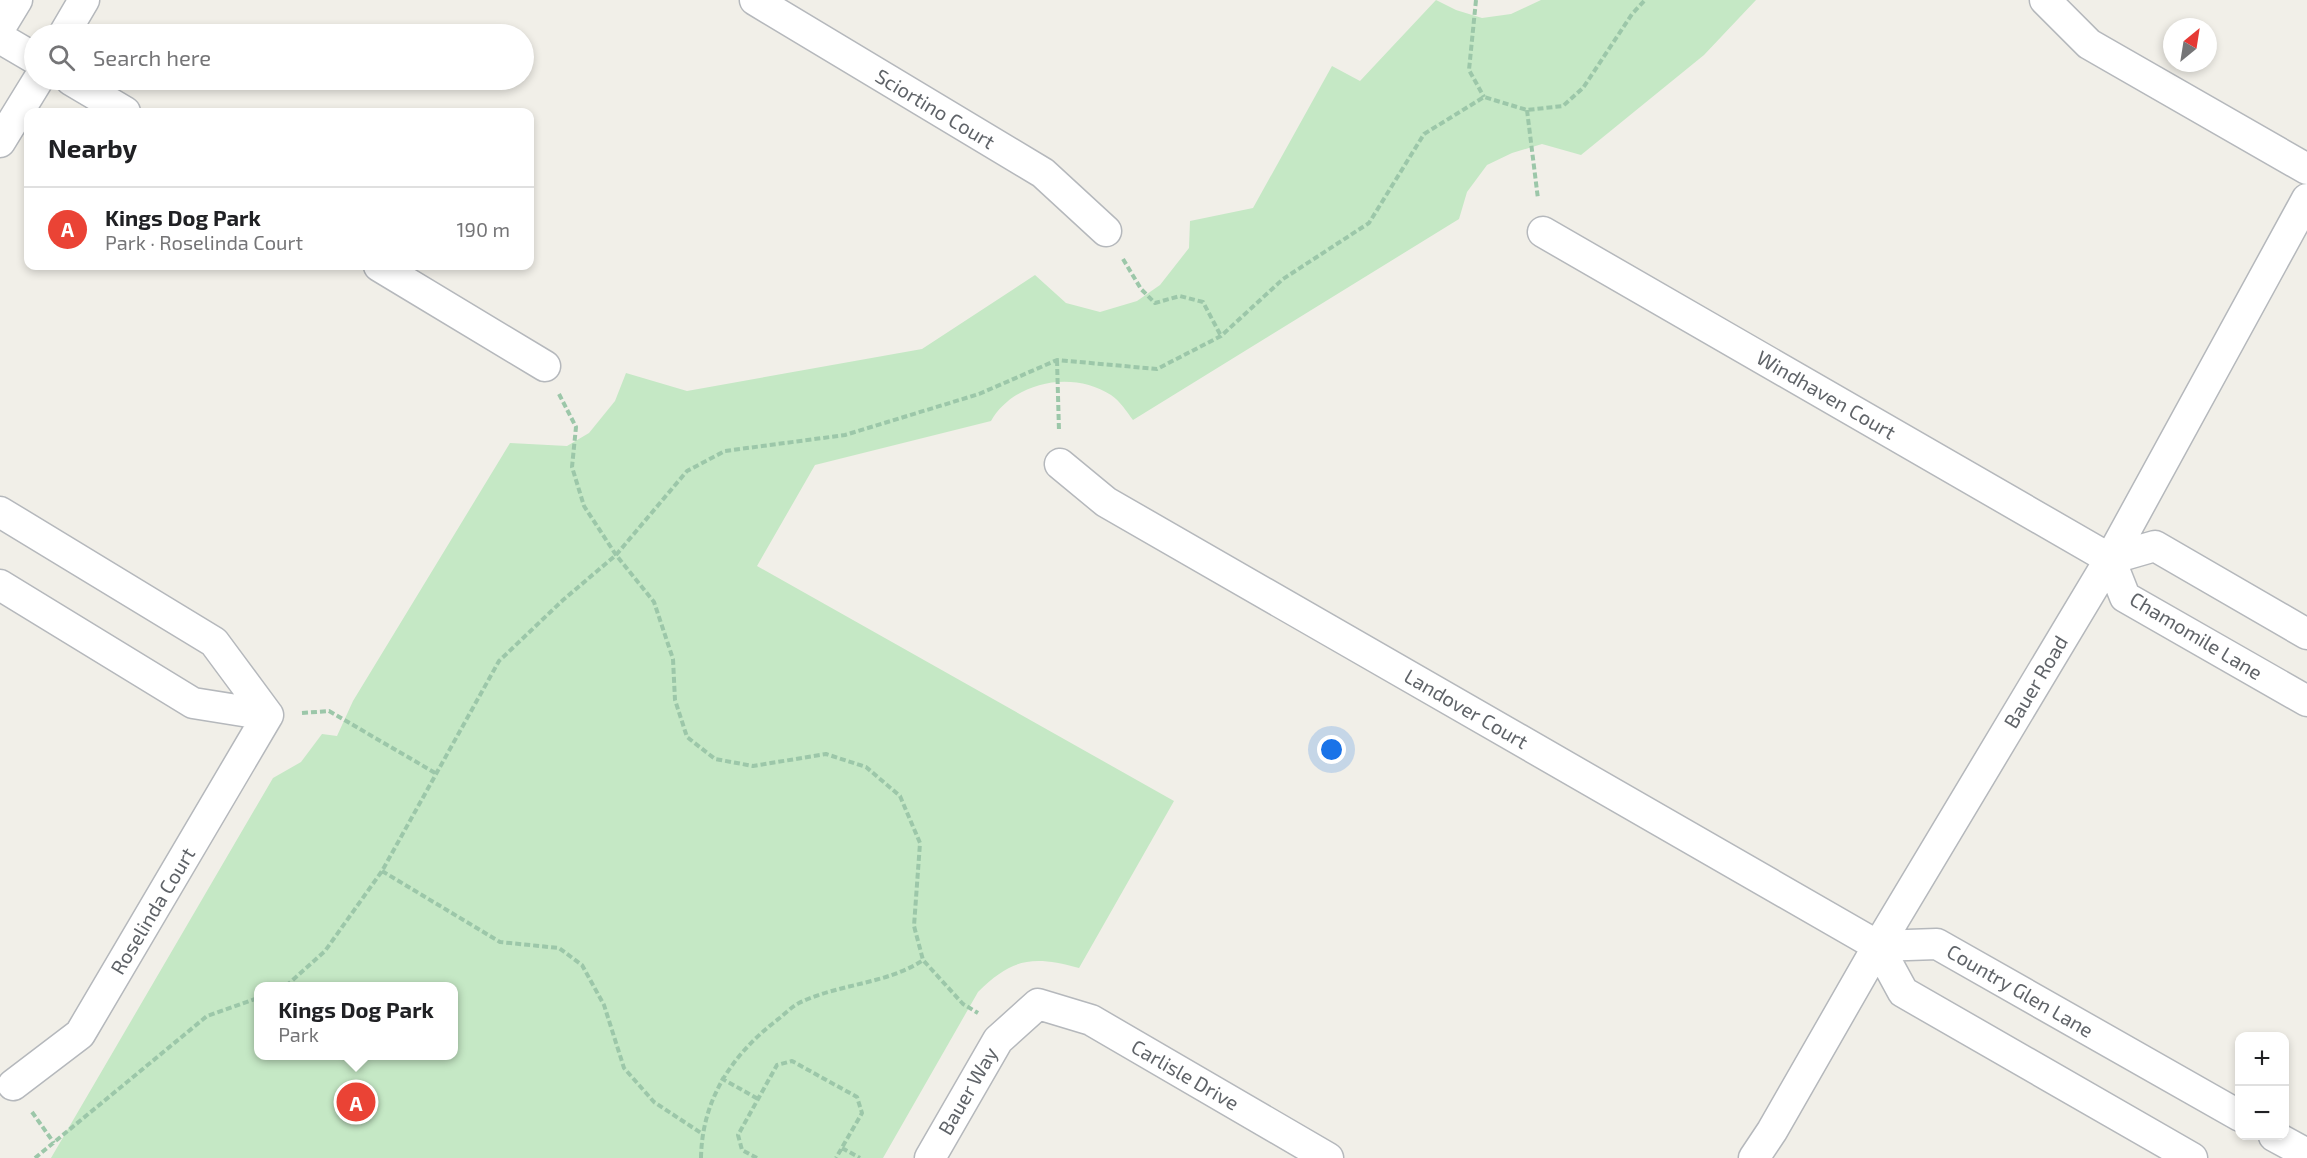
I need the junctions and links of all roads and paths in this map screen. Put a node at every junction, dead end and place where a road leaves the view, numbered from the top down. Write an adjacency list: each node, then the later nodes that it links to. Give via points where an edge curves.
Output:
1 (17, 0): 8 (street)
2 (84, 0): 7 (street)
3 (755, 0): 19 (street, Sciortino Court, via 1043,173)
4 (1476, 0): 13 (path, via 1469,70)
5 (1645, 0): 15 (path, via 1583,88 1563,106)
6 (2045, 0): 17 (street, via 2090,44)
7 (70, 24)
8 (0, 28)
9 (0, 38): 10 (street)
10 (24, 52)
11 (32, 90): 16 (street)
12 (88, 90): 14 (street)
13 (1484, 97): 15 (path); 22 (path, via 1424,134 1370,223 1283,279)
14 (118, 108)
15 (1527, 110): 20 (path)
16 (0, 142)
17 (2307, 169)
18 (2307, 199): 28 (street, Bauer Road)
19 (1106, 231): 22 (path, via 1141,289 1155,303 1180,296 1203,302)
20 (1543, 231): 28 (street, Windhaven Court)
21 (386, 270): 24 (street)
22 (1221, 336): 23 (path, via 1157,369)
23 (1058, 360): 25 (path); 27 (path, via 979,394 845,435 725,451 687,471)
24 (545, 366): 27 (path, via 576,427 572,467 584,506)
25 (1060, 464): 35 (street, Landover Court, via 1106,502)
26 (0, 512): 32 (street, via 214,642)
27 (616, 555): 33 (path, via 499,661); 36 (path, via 654,602 673,659 675,700 687,737 715,759 753,766 826,754 866,767 900,796 920,843 914,926)
28 (2109, 559): 30 (street, via 2155,546); 31 (street, Chamomile Lane, via 2125,597); 35 (street, Bauer Road)
29 (0, 585): 32 (street, via 193,703)
30 (2307, 634)
31 (2307, 701)
32 (268, 715): 33 (path, via 329,711); 42 (street, Roselinda Court, via 80,1034)
33 (437, 774): 34 (path)
34 (382, 871): 37 (path, via 325,951); 45 (path, via 500,942 559,948 582,964 604,1005 624,1068 654,1102)
35 (1878, 946): 44 (street, Country Glen Lane, via 1937,944); 56 (street, Bauer Road); 57 (street, via 1903,992)
36 (923, 960): 40 (path, via 963,1004); 41 (path, via 908,970 798,1004 758,1035)
37 (291, 982)
38 (254, 999): 49 (path, via 207,1017)
39 (1038, 1004): 40 (street, Bauer Way); 55 (street, Carlisle Drive, via 1091,1020)
40 (1007, 1032): 54 (street, Bauer Way, via 998,1040)
41 (721, 1078): 43 (path); 45 (path)
42 (13, 1085)
43 (758, 1099): 47 (path, via 777,1065 792,1061 856,1097 861,1113); 51 (path, via 738,1135 742,1150)
44 (2235, 1113)
45 (701, 1133): 50 (path)
46 (2281, 1140): 48 (street)
47 (842, 1148): 52 (path); 53 (path)
48 (2307, 1154)
49 (35, 1158)
50 (701, 1158)
51 (757, 1158)
52 (836, 1158)
53 (860, 1158)
54 (930, 1158)
55 (1328, 1158)
56 (1754, 1158)
57 (2192, 1158)

